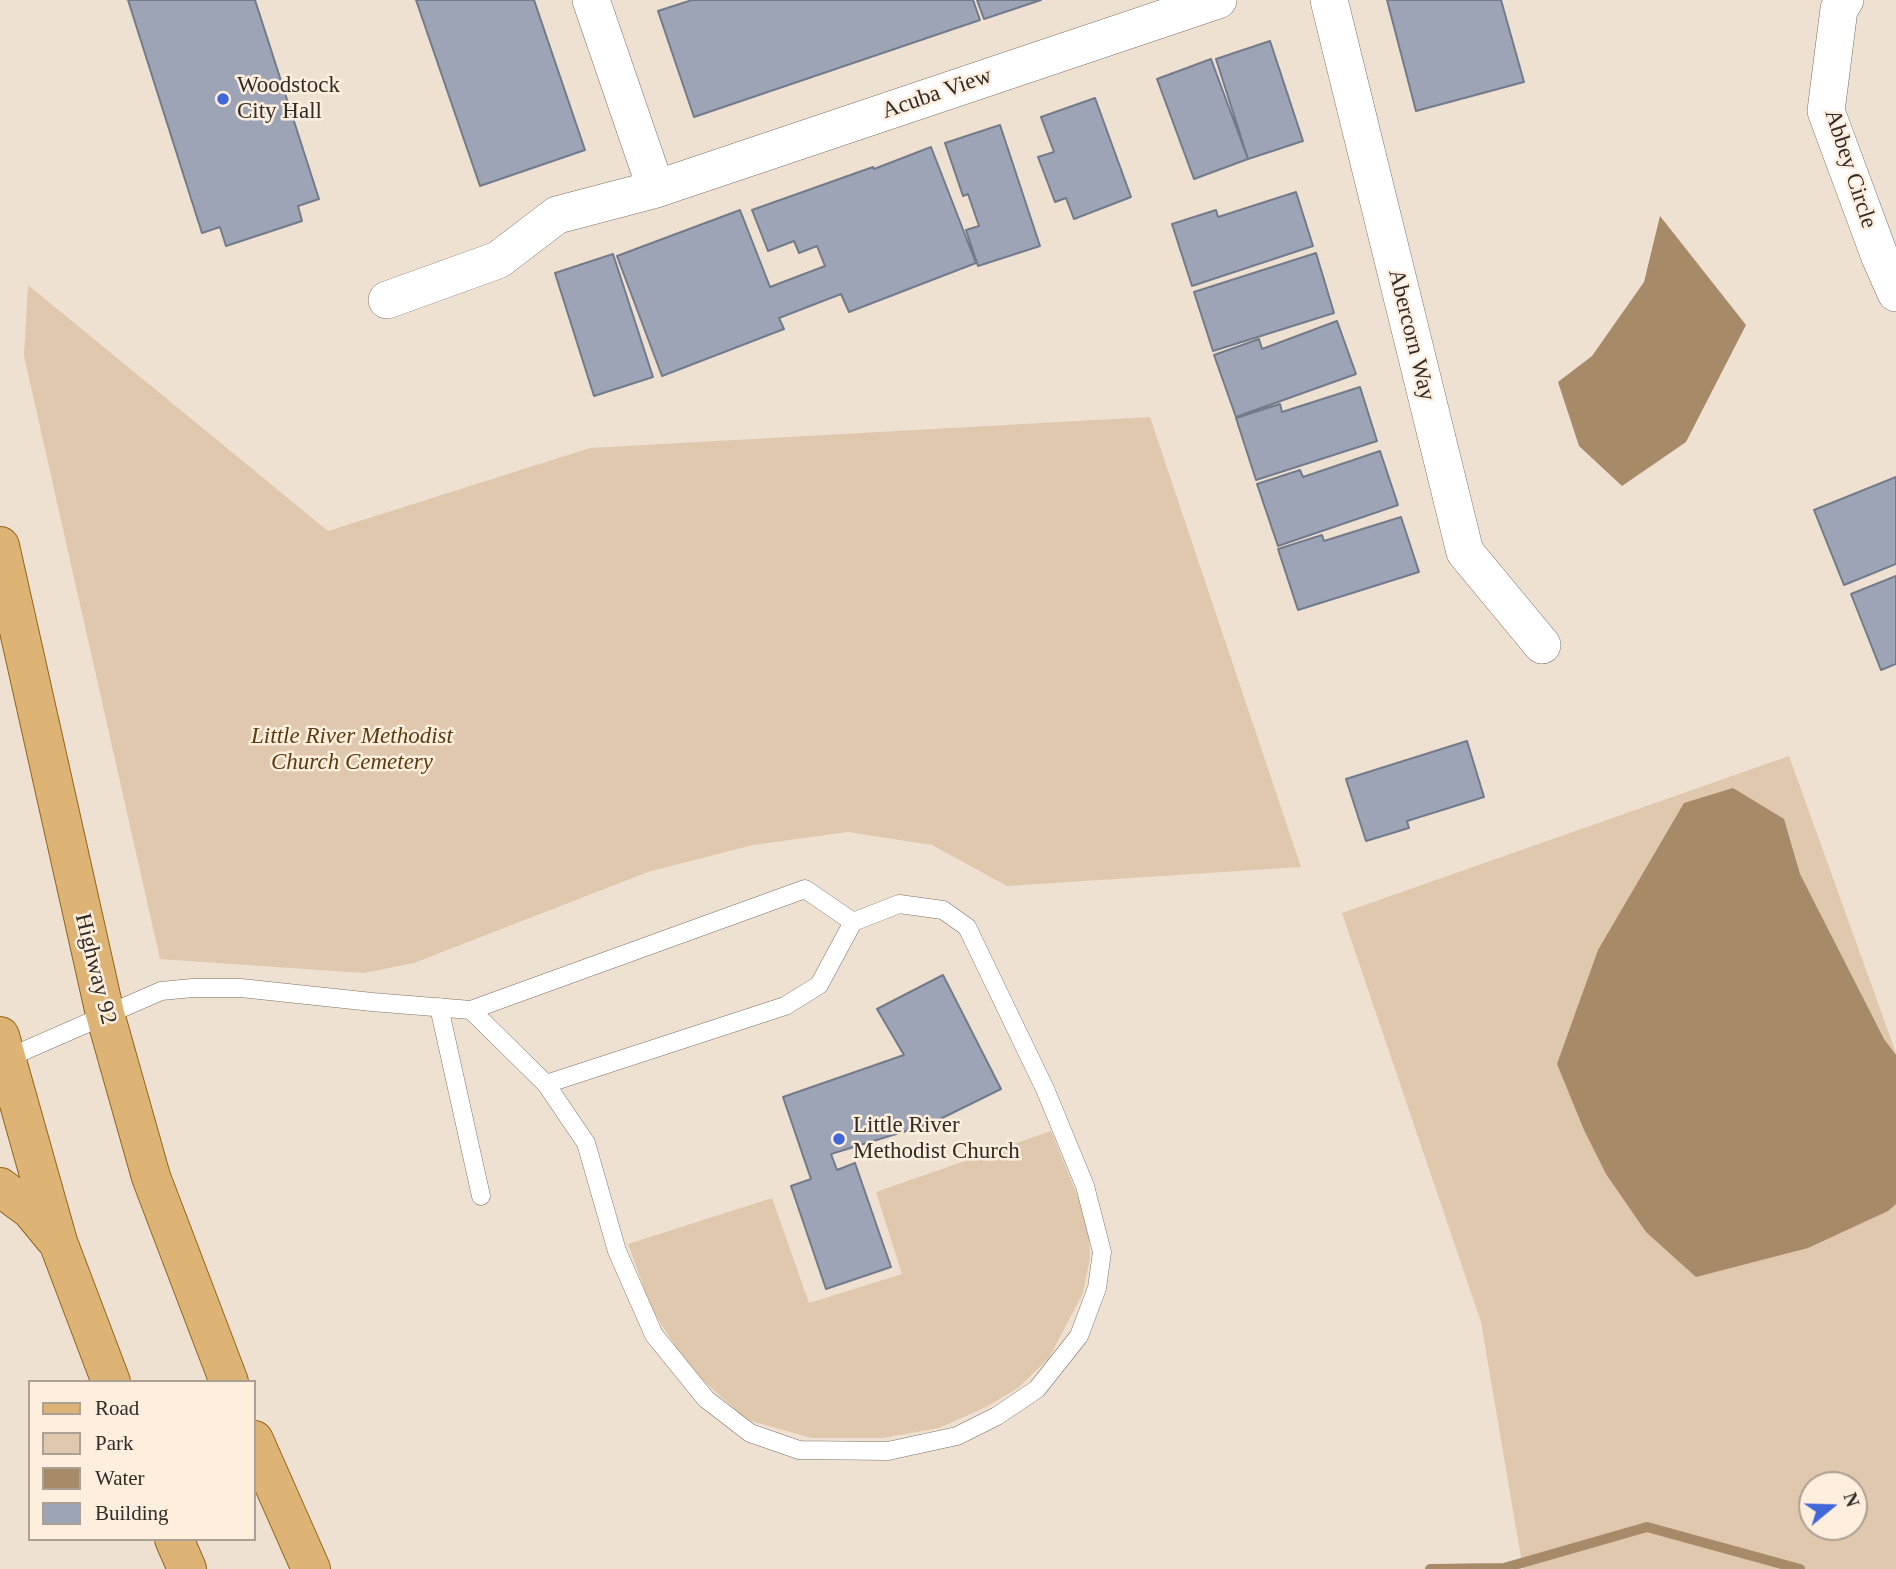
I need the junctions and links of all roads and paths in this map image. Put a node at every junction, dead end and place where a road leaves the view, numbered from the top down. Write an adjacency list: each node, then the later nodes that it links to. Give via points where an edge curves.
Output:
1 (592, 0): 5 (street)
2 (1218, 0): 5 (street, Acuba View)
3 (1329, 0): 9 (street, Abercorn Way, via 1465,552)
4 (1845, 0): 6 (street, Abbey Circle, via 1839,9 1826,111)
5 (656, 189): 7 (street, Acuba View, via 557,215 498,260)
6 (1896, 293)
7 (387, 300)
8 (0, 546): 13 (main road, Highway 92)
9 (1542, 645)
10 (853, 922): 12 (lane, via 804,889); 15 (lane, via 819,985 785,1006); 15 (lane, via 899,904 943,910 967,927 1045,1089 1085,1186 1102,1252 1097,1288 1079,1336 1037,1389 997,1416 957,1436 888,1451 799,1450 750,1433 706,1399 654,1335 617,1251 586,1143)
11 (439, 1007): 12 (lane); 13 (lane, via 241,988 193,988 161,991); 17 (lane)
12 (471, 1010): 15 (lane)
13 (105, 1014): 14 (lane); 20 (main road, Highway 92, via 150,1177)
14 (2, 1052): 18 (main road)
15 (546, 1084)
16 (0, 1187): 18 (main road, via 31,1210)
17 (481, 1196)
18 (58, 1242): 19 (main road)
19 (110, 1380)
20 (228, 1380)
21 (256, 1445): 24 (main road)
22 (175, 1541): 23 (main road)
23 (187, 1569)
24 (311, 1569)

